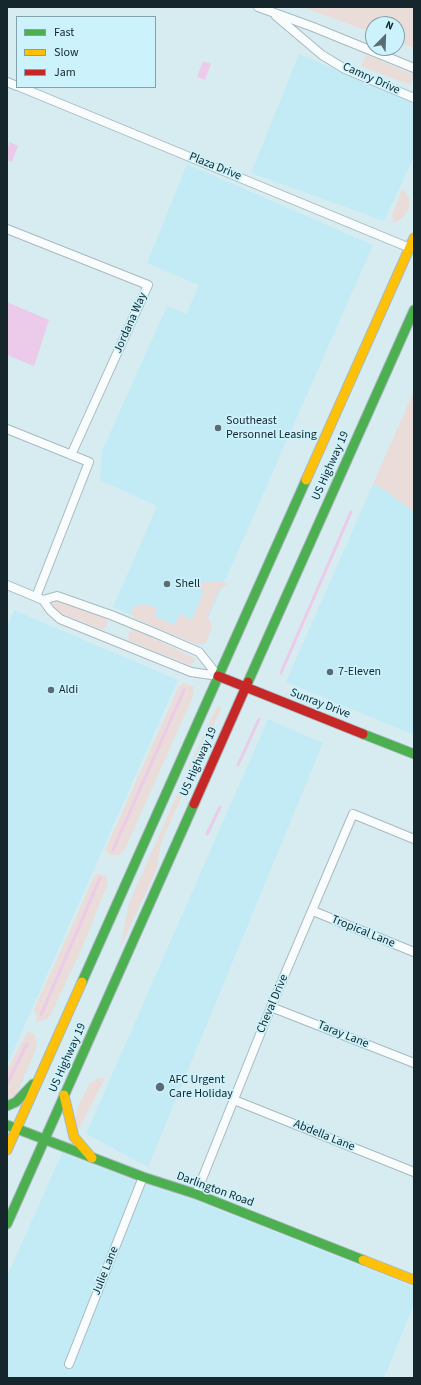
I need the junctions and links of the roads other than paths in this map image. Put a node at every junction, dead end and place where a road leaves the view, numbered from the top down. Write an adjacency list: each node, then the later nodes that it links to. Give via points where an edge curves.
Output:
1 (258, 7): 2 (street, Camry Drive)
2 (273, 13): 3 (street, Camry Drive); 5 (street, Camry Drive, via 322,55 345,69)
3 (414, 68)
4 (22, 88): 8 (street, Plaza Drive)
5 (414, 98)
6 (7, 229): 11 (street, Jordana Way, via 148,285)
7 (414, 238): 8 (main road, US Highway 19)
8 (410, 248): 15 (main road, US Highway 19)
9 (414, 310): 16 (main road, US Highway 19)
10 (7, 429): 11 (street)
11 (71, 455): 13 (street, via 89,462)
12 (7, 585): 13 (street, Sunray Drive)
13 (36, 597): 14 (street, Sunray Drive)
14 (43, 600): 15 (street, Sunray Drive, via 60,619 190,672); 15 (street, Sunray Drive, via 57,596 111,615 199,652)
15 (218, 676): 16 (main road, Sunray Drive); 23 (main road, US Highway 19)
16 (246, 688): 17 (main road, Sunray Drive); 24 (main road, US Highway 19)
17 (414, 754)
18 (414, 839): 19 (street, Cheval Drive, via 353,814)
19 (313, 911): 20 (street, Tropical Lane); 21 (street, Cheval Drive)
20 (414, 952)
21 (271, 1007): 22 (street, Taray Lane); 25 (street, Cheval Drive)
22 (414, 1063)
23 (39, 1078): 26 (main road, via 16,1102); 28 (main road, US Highway 19)
24 (64, 1095): 29 (main road, US Highway 19); 31 (main road, via 74,1137)
25 (234, 1100): 32 (street, Abdella Lane); 34 (street, Cheval Drive)
26 (7, 1106)
27 (7, 1125): 28 (main road, Darlington Road)
28 (16, 1129): 29 (main road, Darlington Road); 30 (main road, US Highway 19)
29 (44, 1140): 31 (main road, Darlington Road); 35 (main road, US Highway 19)
30 (7, 1150)
31 (92, 1158): 33 (main road, Darlington Road)
32 (414, 1172)
33 (143, 1177): 34 (main road, Darlington Road); 37 (street, Julie Lane)
34 (196, 1194): 36 (main road, Darlington Road)
35 (7, 1224)
36 (414, 1280)
37 (69, 1364)

